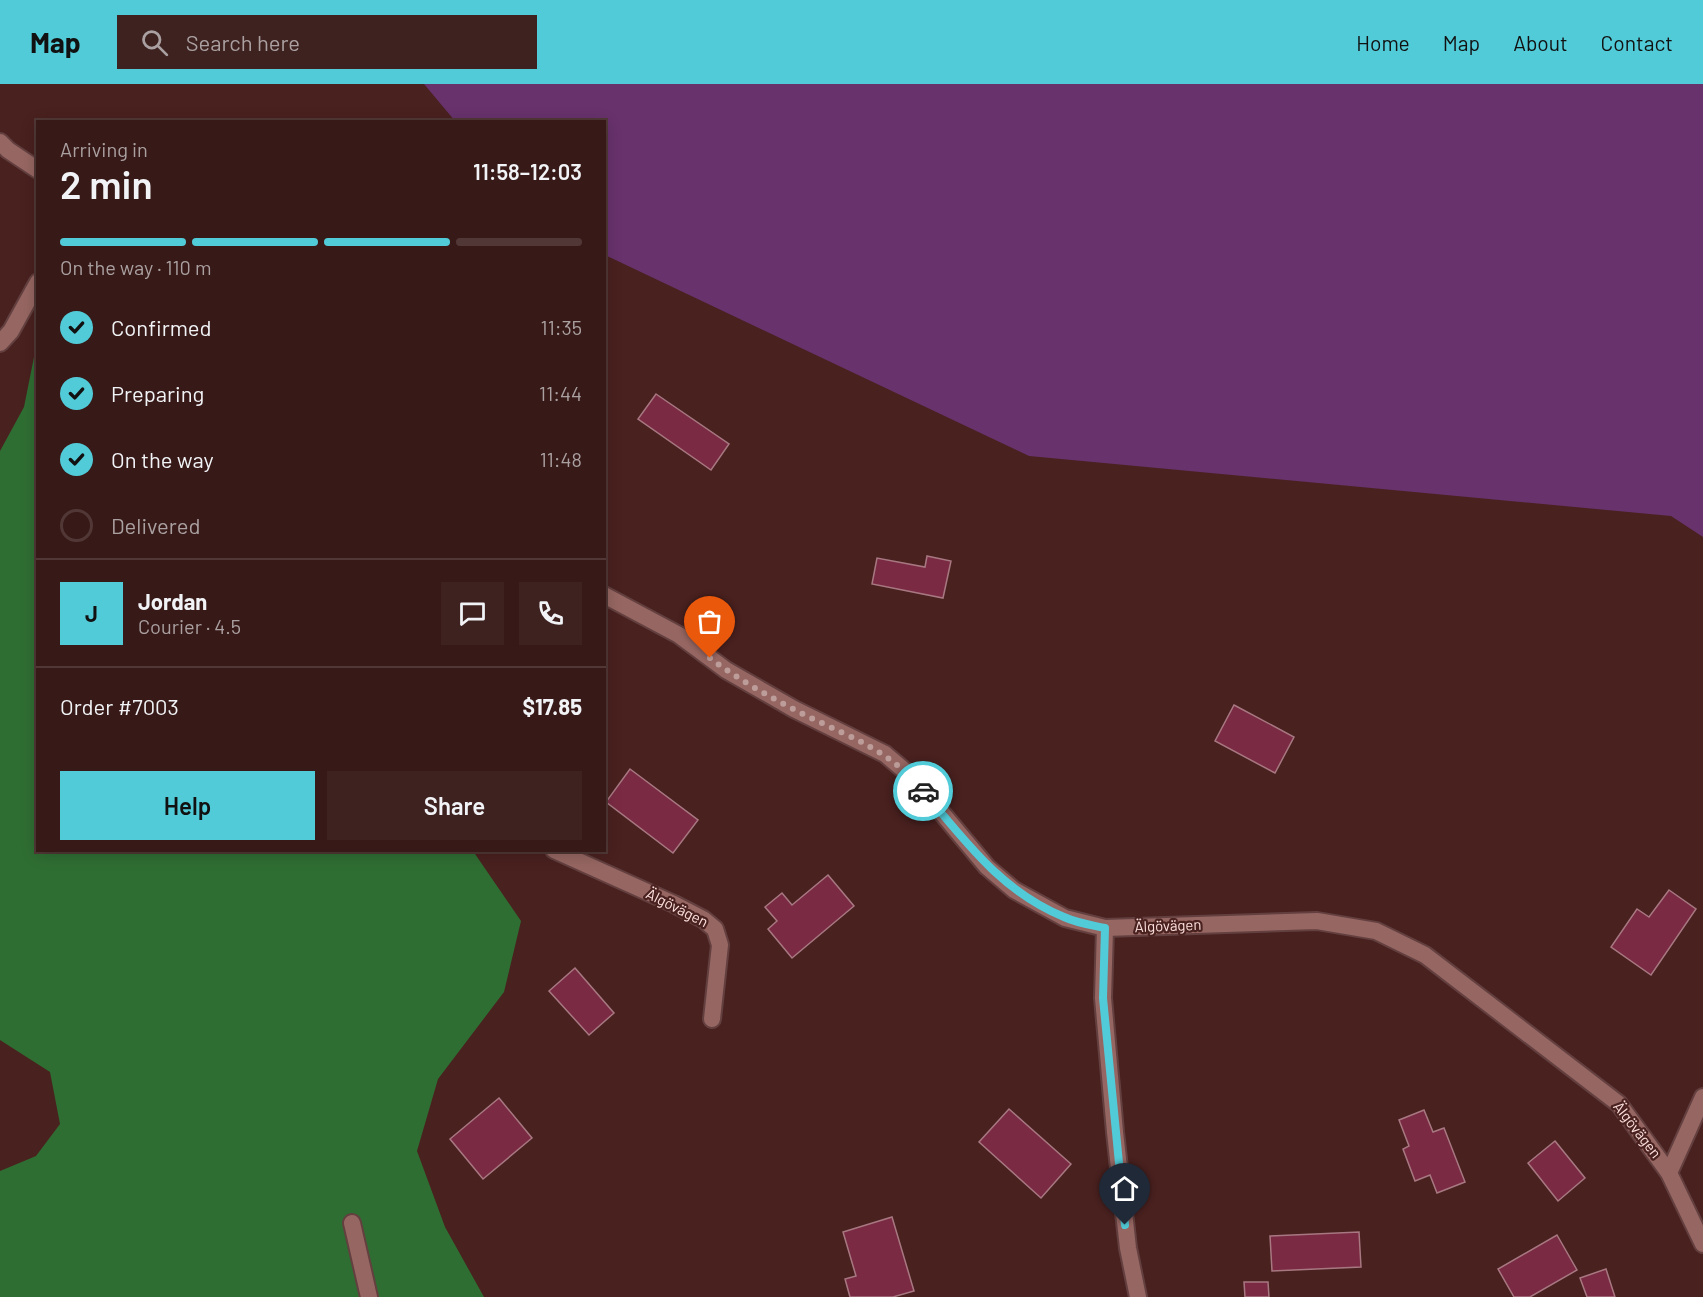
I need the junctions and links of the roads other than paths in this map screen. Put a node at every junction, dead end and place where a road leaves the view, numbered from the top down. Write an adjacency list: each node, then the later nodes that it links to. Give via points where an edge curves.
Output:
1 (0, 142): 2 (street)
2 (36, 169)
3 (36, 286): 4 (street)
4 (0, 343)
5 (606, 596): 7 (street, Älgövägen, via 679,635 726,670 794,710 885,754 912,777 987,867 1014,890 1065,918)
6 (558, 852): 8 (street, Älgövägen, via 674,904 715,929 720,945)
7 (1105, 928): 10 (street, Älgövägen, via 1317,921 1376,931 1425,955 1619,1104); 14 (street, via 1103,998 1128,1248)
8 (712, 1019)
9 (1703, 1097): 10 (street)
10 (1669, 1173): 12 (street, Älgövägen)
11 (352, 1222): 13 (street)
12 (1703, 1244)
13 (369, 1297)
14 (1138, 1297)

